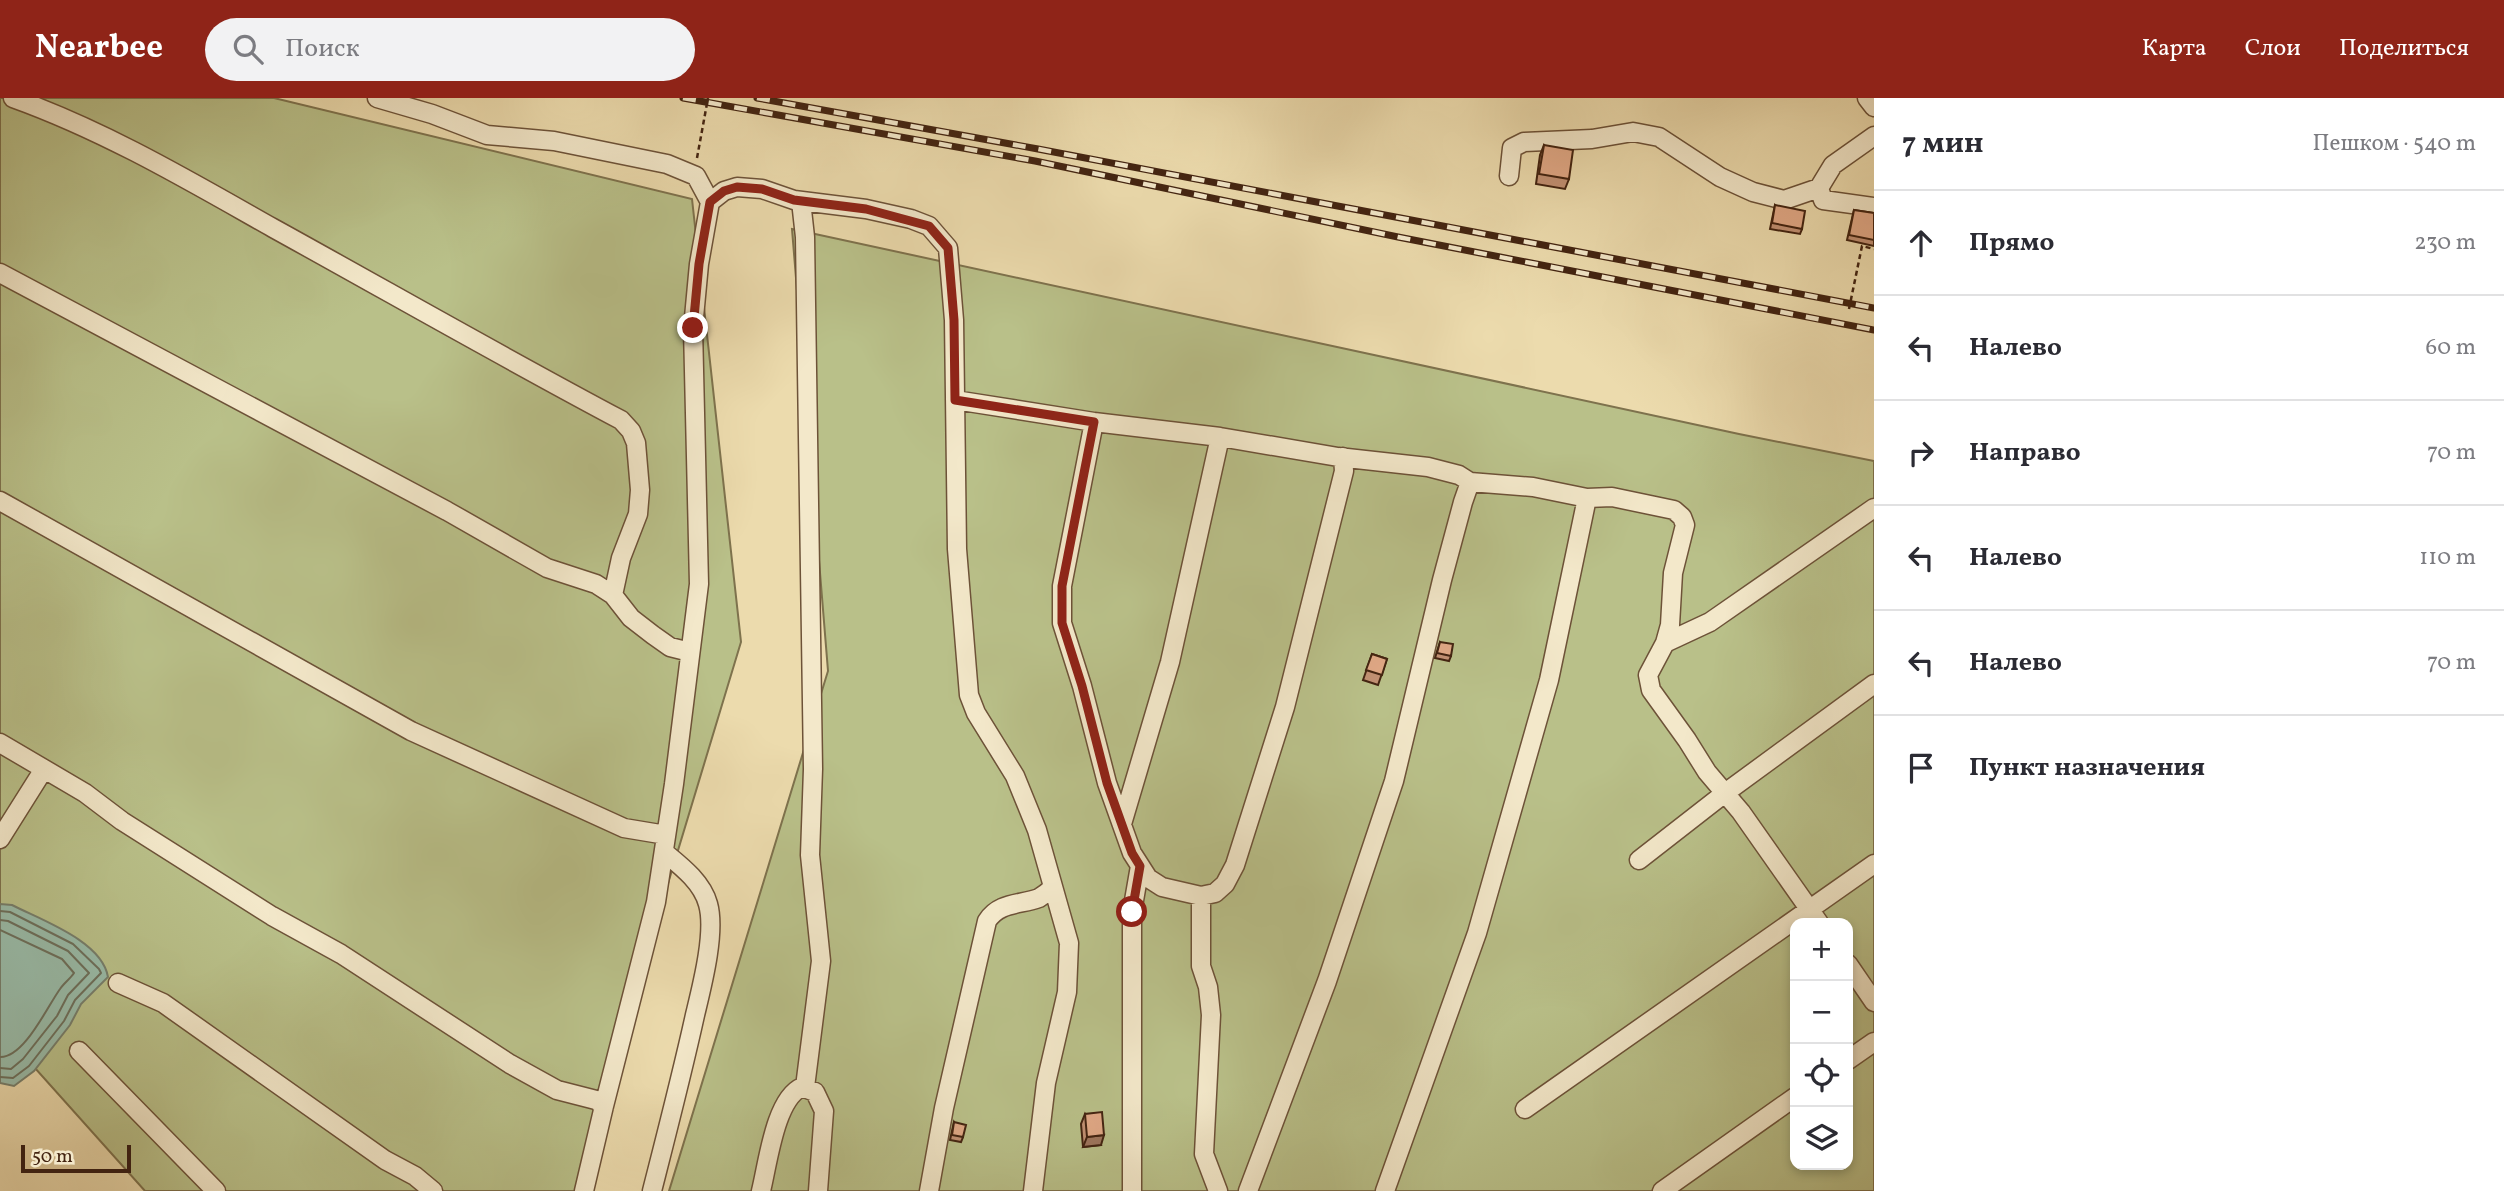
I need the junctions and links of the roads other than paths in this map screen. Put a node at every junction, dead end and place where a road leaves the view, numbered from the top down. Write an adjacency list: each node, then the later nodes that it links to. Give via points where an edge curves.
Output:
1 (13, 98): 20 (street, via 143,155 621,420 636,443 638,514)
2 (377, 98): 9 (street, via 487,135 567,143 667,164 696,176)
3 (1867, 98): 4 (street)
4 (1874, 107)
5 (1874, 136): 7 (street, via 1833,165)
6 (1509, 176): 7 (street, via 1512,148 1524,142 1633,132 1659,136 1720,177 1753,192 1784,200)
7 (1819, 188): 10 (street, via 1823,200)
8 (802, 201): 9 (street, via 737,187); 12 (street, via 911,219 941,237 948,248 951,274); 42 (street, via 814,769 810,855 821,961)
9 (710, 202): 22 (street, via 693,328 699,584)
10 (1874, 207)
11 (0, 273): 20 (street, via 547,568 596,584)
12 (955, 400): 13 (street); 33 (street, via 957,549 969,695 1015,776)
13 (1094, 422): 14 (street); 27 (street, via 1062,586 1062,623)
14 (1220, 437): 15 (street); 27 (street, via 1170,662)
15 (1343, 457): 16 (street, via 1428,467); 34 (street, via 1344,471 1285,707 1234,865 1225,884)
16 (1470, 482): 17 (street, via 1533,487); 56 (street, via 1394,780 1327,981)
17 (1587, 498): 21 (street, via 1612,497 1674,510 1682,517 1685,525 1673,573); 57 (street, via 1549,680 1477,933)
18 (0, 501): 29 (street, via 411,731)
19 (1874, 508): 21 (street, via 1710,622)
20 (613, 595): 22 (street, via 631,618 653,635 670,647)
21 (1665, 643): 26 (street, via 1648,675 1651,690)
22 (690, 652): 29 (street)
23 (1874, 684): 26 (street)
24 (0, 743): 25 (street)
25 (44, 769): 28 (street); 44 (street, via 510,1064 557,1090)
26 (1725, 793): 30 (street); 35 (street)
27 (1122, 824): 32 (street)
28 (0, 839)
29 (665, 844): 44 (street, via 656,902); 49 (street, via 701,889 711,920 705,973)
30 (1639, 860)
31 (1874, 864): 35 (street)
32 (1140, 866): 34 (street, via 1162,887); 54 (street, via 1132,912)
33 (1053, 887): 52 (street, via 1041,897 1000,907 987,921); 53 (street, via 1069,943 1067,992 1046,1083)
34 (1201, 896): 55 (street, via 1201,966 1211,1015 1204,1154)
35 (1814, 916): 45 (street)
36 (1853, 971): 38 (street)
37 (118, 983): 47 (street, via 163,1003)
38 (1874, 1002)
39 (1874, 1042): 41 (street)
40 (79, 1051): 46 (street)
41 (1853, 1057)
42 (805, 1087): 50 (street, via 794,1090 780,1115); 51 (street, via 816,1092 824,1111)
43 (1790, 1101): 58 (street)
44 (604, 1106): 48 (street)
45 (1525, 1109)
46 (216, 1191)
47 (433, 1191)
48 (584, 1191)
49 (652, 1191)
50 (761, 1191)
51 (818, 1191)
52 (929, 1191)
53 (1033, 1191)
54 (1132, 1191)
55 (1218, 1191)
56 (1248, 1191)
57 (1385, 1191)
58 (1662, 1191)

